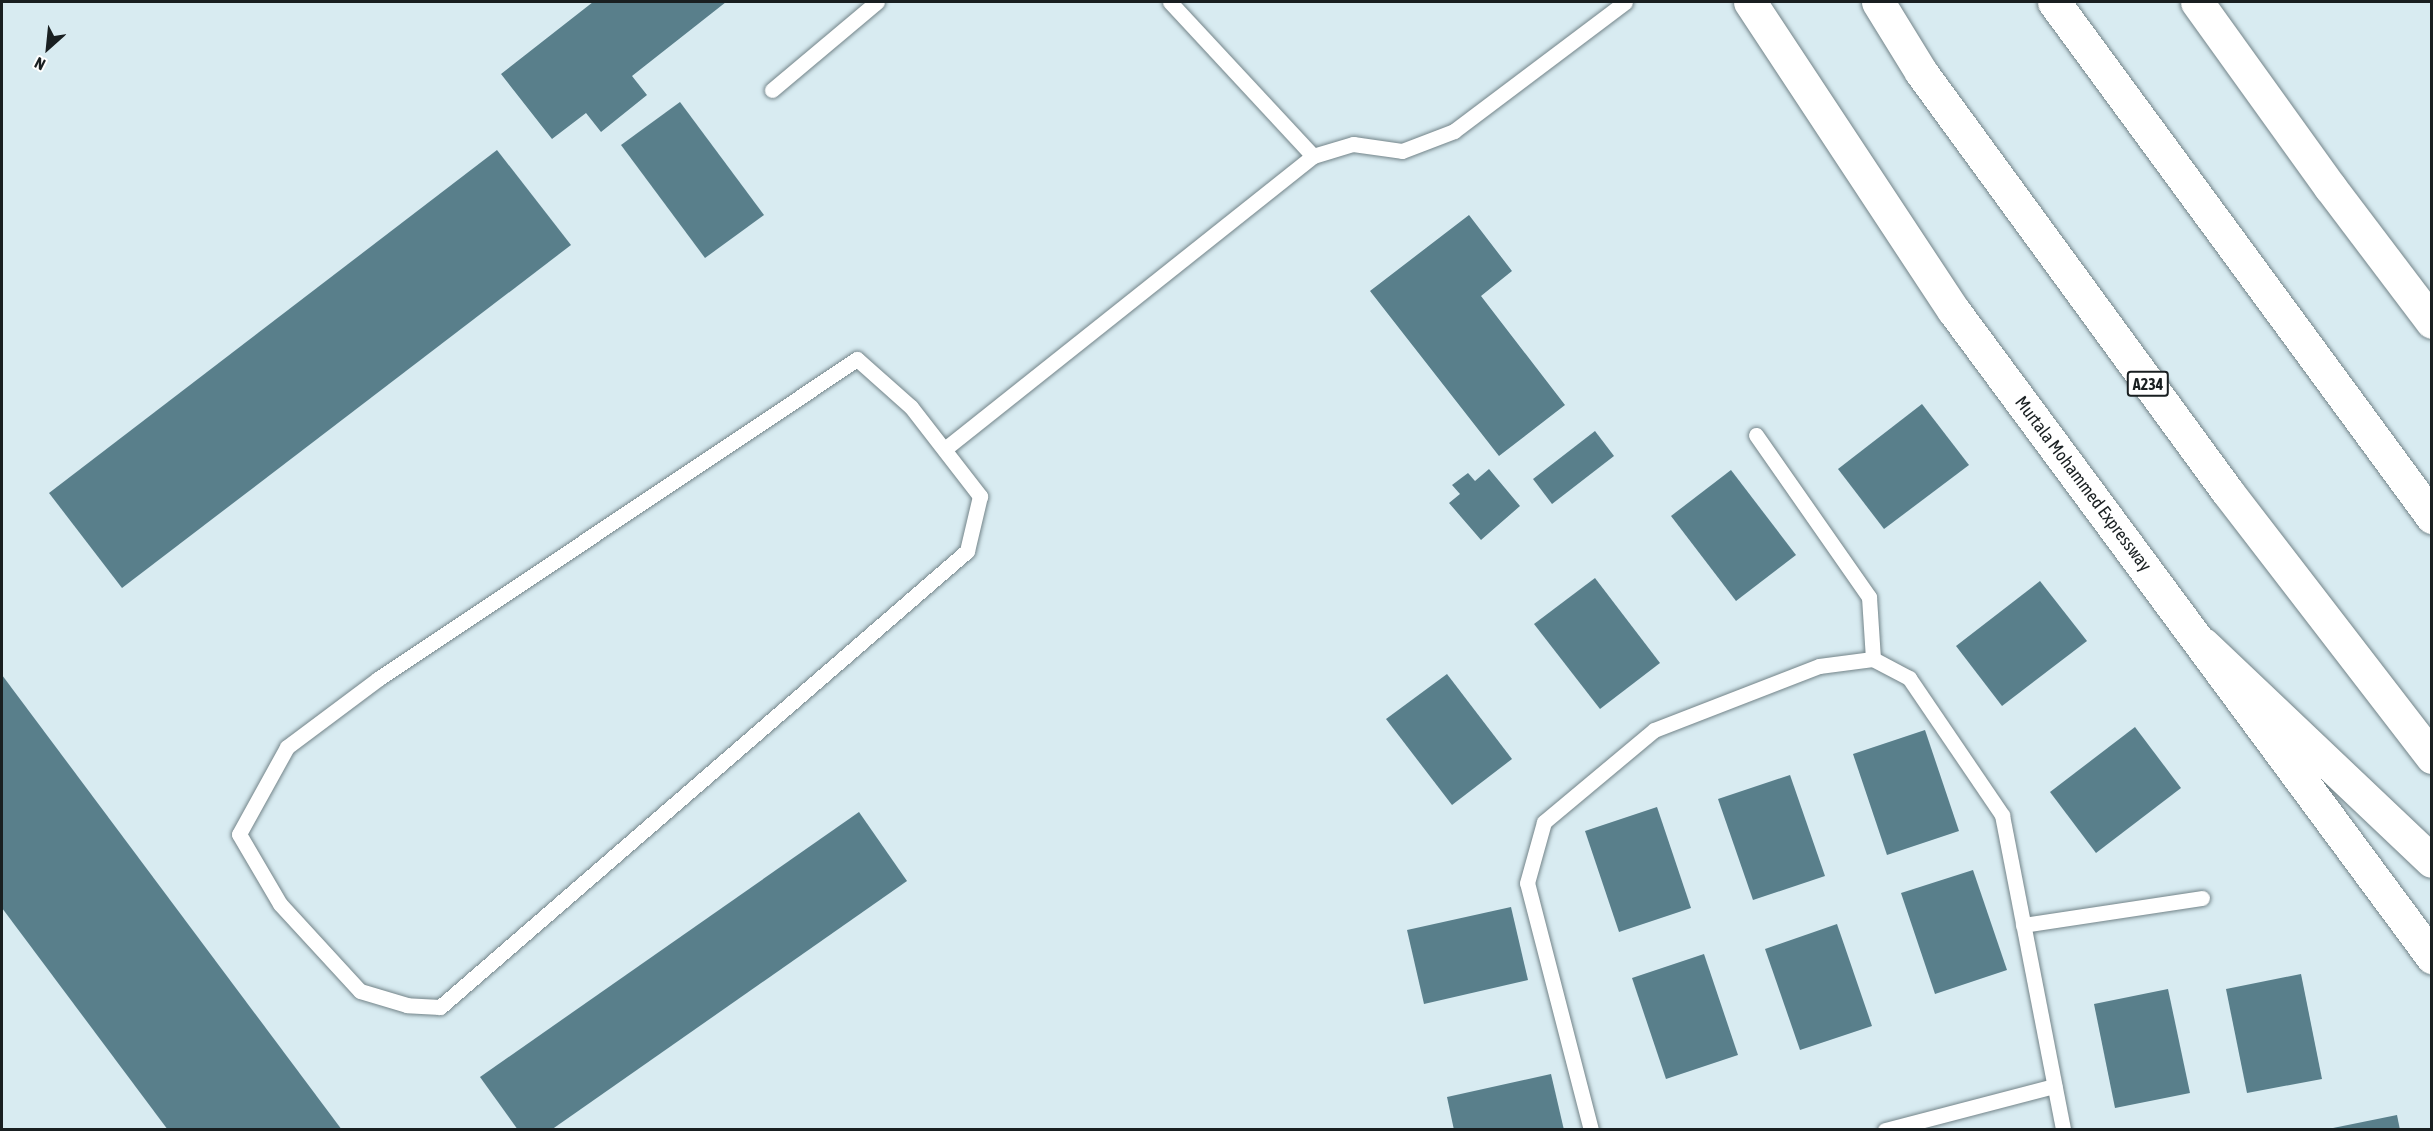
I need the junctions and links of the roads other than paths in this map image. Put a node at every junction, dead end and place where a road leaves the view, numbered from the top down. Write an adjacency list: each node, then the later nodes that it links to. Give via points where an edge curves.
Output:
1 (877, 2): 8 (lane)
2 (1170, 2): 9 (lane)
3 (1625, 2): 9 (lane, via 1454,131 1402,151 1353,144)
4 (1750, 2): 14 (highway, Murtala Mohammed Expressway, via 1954,311)
5 (1878, 2): 16 (highway, A234, via 1921,72 2179,426)
6 (2054, 2): 13 (highway)
7 (2198, 2): 10 (highway)
8 (772, 90)
9 (1313, 156): 12 (lane)
10 (2432, 322)
11 (1756, 435): 15 (lane, via 1869,597)
12 (946, 448): 12 (lane, via 911,407 857,359 378,679 287,747 239,834 280,904 360,991 407,1005 440,1006 967,551 980,496)
13 (2432, 516)
14 (2203, 644): 17 (highway); 20 (highway, Murtala Mohammed Expressway)
15 (1873, 659): 19 (lane, via 1909,678 2002,815); 22 (lane, via 1819,666 1654,730 1544,822 1527,883)
16 (2432, 757)
17 (2432, 861)
18 (2202, 898): 19 (lane)
19 (2023, 926): 21 (lane)
20 (2432, 957)
21 (2055, 1086): 23 (lane); 24 (lane)
22 (1591, 1130)
23 (1885, 1130)
24 (2063, 1130)

